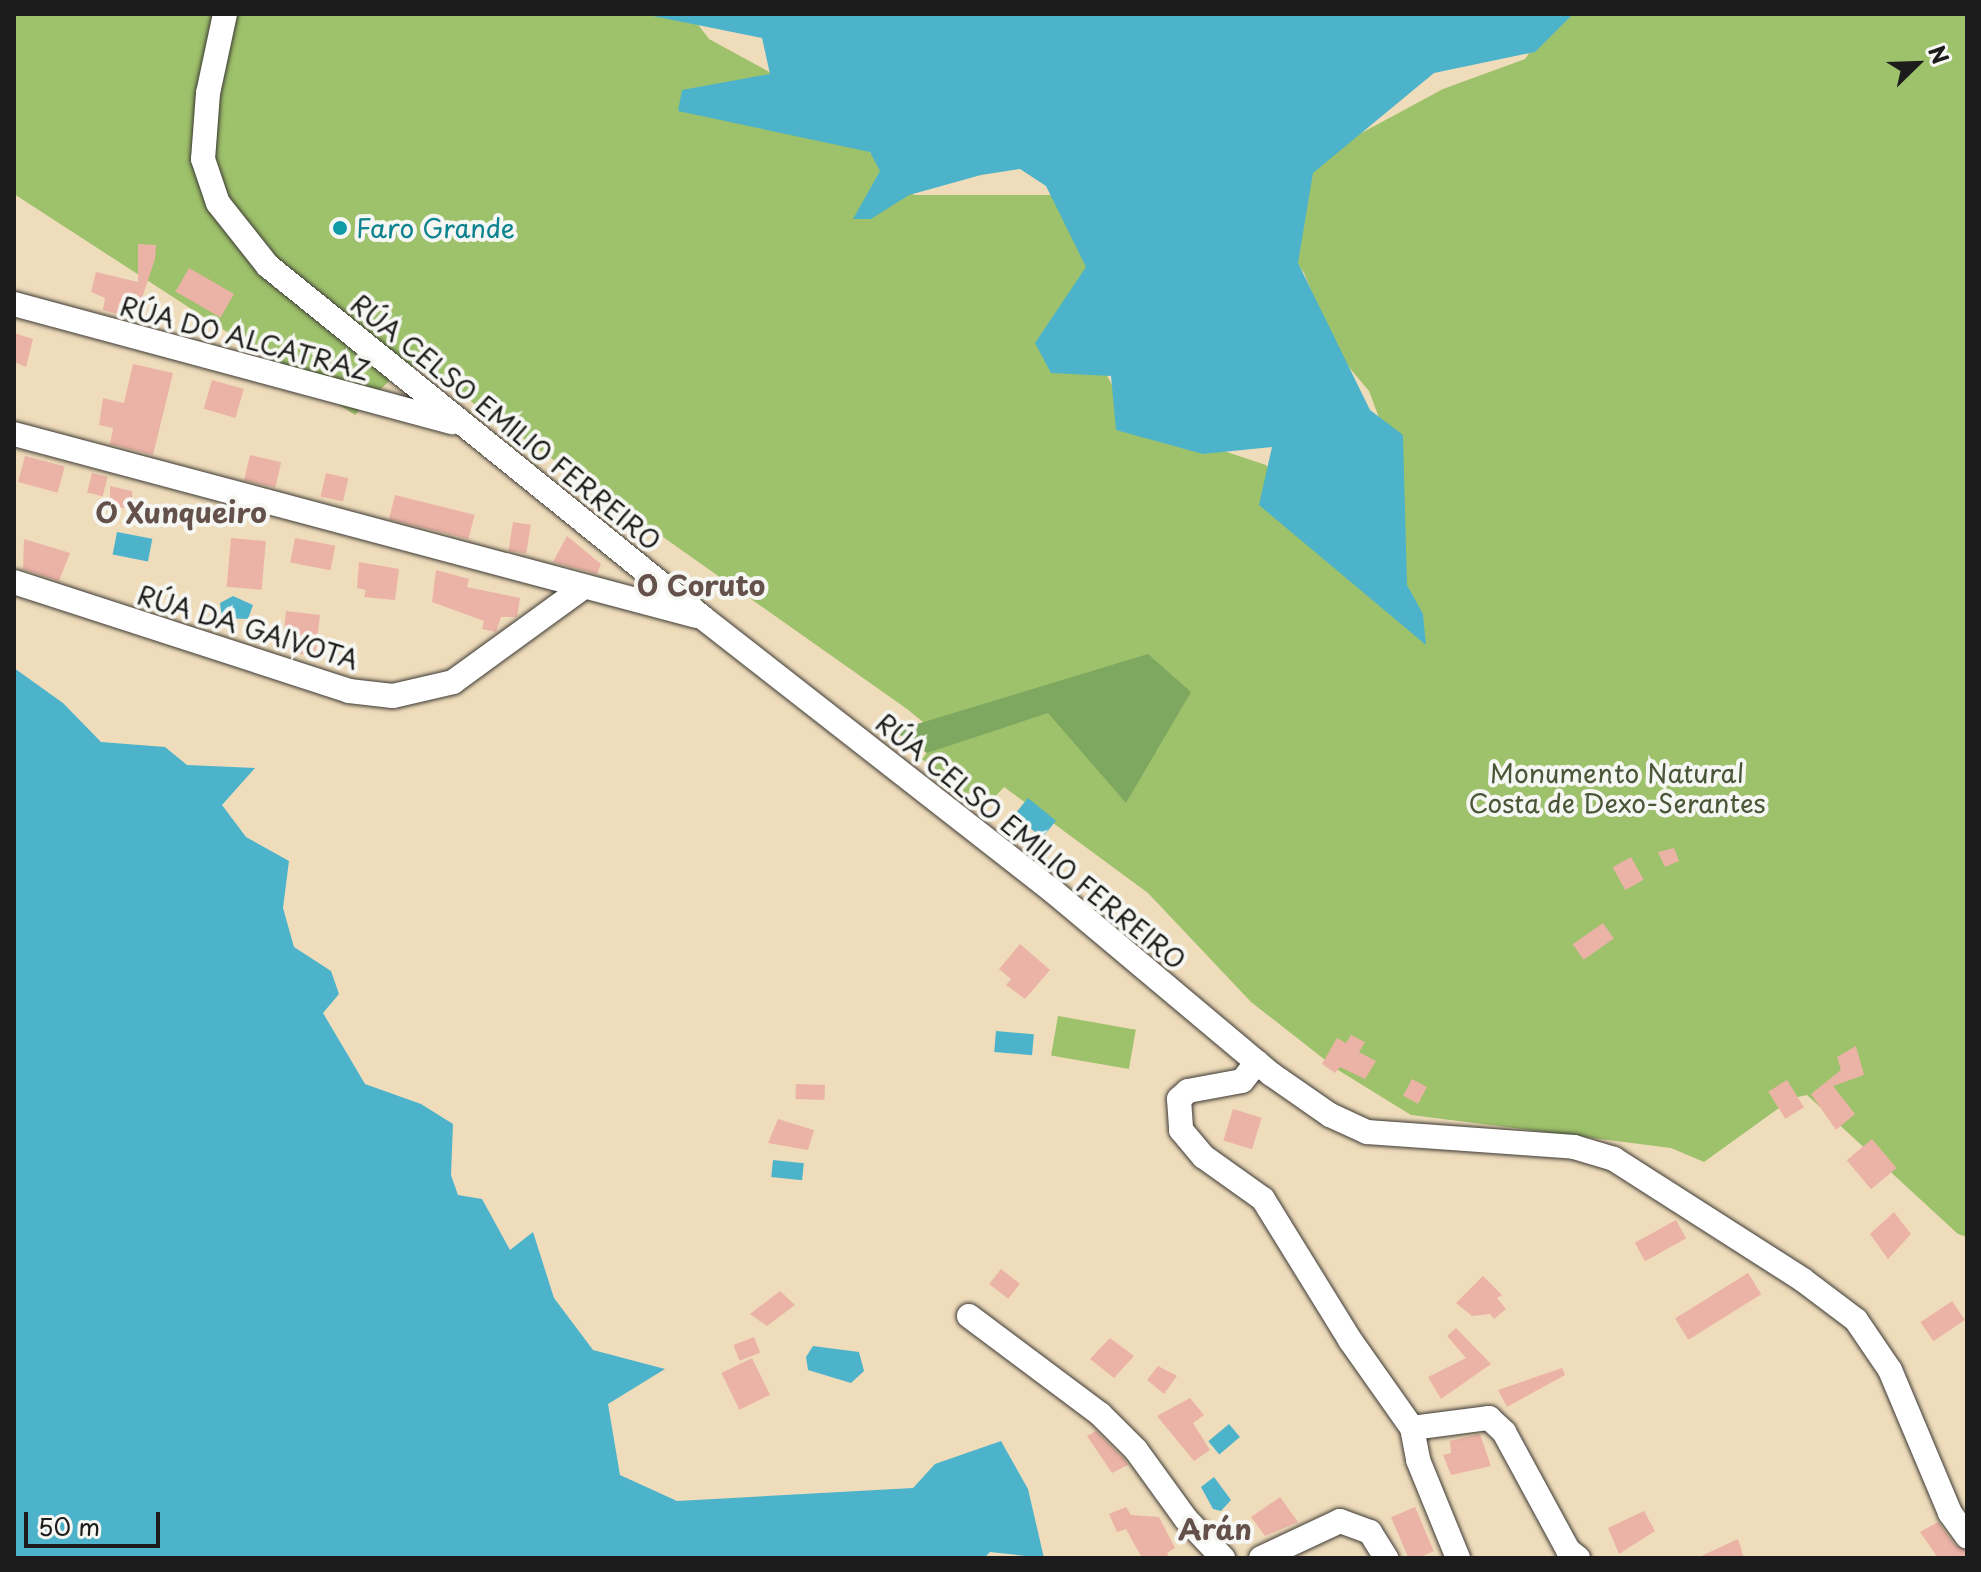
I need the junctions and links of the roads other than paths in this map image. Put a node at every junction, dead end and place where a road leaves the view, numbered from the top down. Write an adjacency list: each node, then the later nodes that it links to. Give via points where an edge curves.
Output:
1 (225, 14): 3 (street, RÚA CELSO EMILIO FERREIRO, via 203,148 218,203 268,266)
2 (14, 304): 3 (street, RÚA DO ALCATRAZ)
3 (462, 425): 7 (street, RÚA CELSO EMILIO FERREIRO)
4 (14, 434): 6 (street)
5 (14, 582): 6 (street, RÚA DA GAIVOTA, via 349,691 393,696 453,682)
6 (581, 589): 7 (street)
7 (702, 617): 8 (street, RÚA CELSO EMILIO FERREIRO, via 1054,892)
8 (1257, 1062): 10 (street, via 1242,1081 1188,1091 1179,1099 1176,1110 1189,1143 1263,1199); 11 (street, RÚA CELSO EMILIO FERREIRO, via 1330,1115 1367,1132 1574,1147 1614,1159 1706,1215 1856,1320 1890,1370 1950,1513)
9 (969, 1316): 12 (street, via 1100,1414)
10 (1412, 1428): 15 (street, via 1418,1460); 16 (street, via 1489,1418 1504,1432 1568,1550)
11 (1967, 1536)
12 (1223, 1558)
13 (1261, 1558): 14 (street, via 1340,1521 1370,1532)
14 (1386, 1558)
15 (1458, 1558)
16 (1578, 1558)

